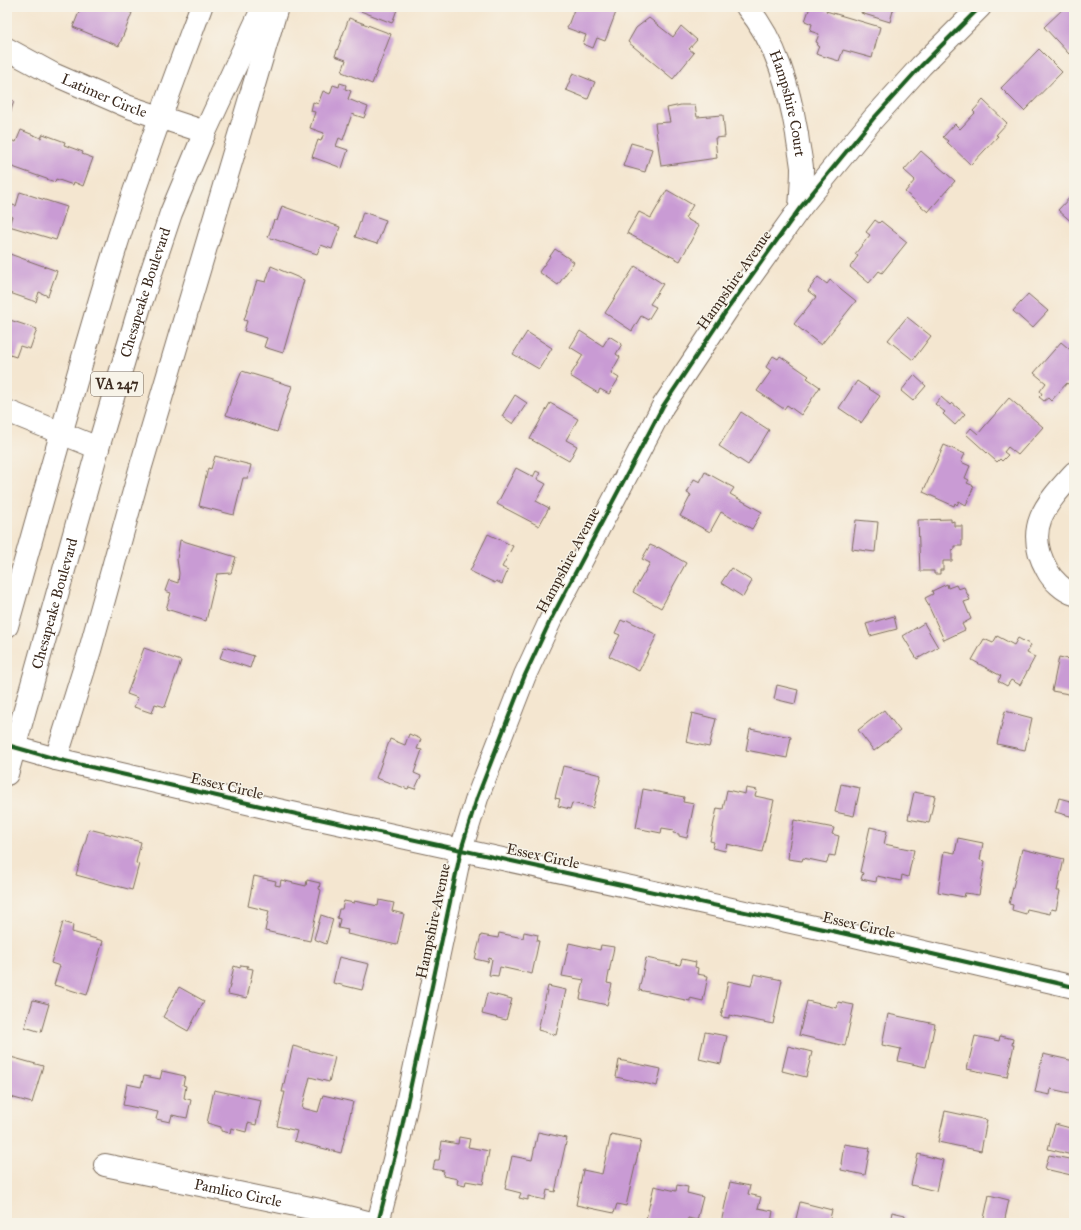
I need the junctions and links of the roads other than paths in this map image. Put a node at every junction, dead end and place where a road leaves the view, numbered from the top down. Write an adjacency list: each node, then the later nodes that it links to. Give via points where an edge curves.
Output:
1 (201, 7): 7 (street, VA 247)
2 (263, 7): 8 (street, Chesapeake Boulevard / VA 247)
3 (277, 7): 17 (street)
4 (747, 7): 9 (street, Hampshire Court, via 773,50 785,79 802,167)
5 (980, 7): 9 (street, Hampshire Avenue, via 873,119)
6 (7, 49): 7 (street, Latimer Circle, via 53,74 129,107)
7 (160, 117): 8 (street, Latimer Circle); 11 (street, VA 247, via 117,242)
8 (205, 132): 12 (street, Chesapeake Boulevard / VA 247, via 171,214 140,306)
9 (800, 208): 19 (street, Hampshire Avenue, via 729,307 663,406 551,618 525,675 483,783)
10 (7, 411): 11 (street)
11 (61, 433): 12 (street); 15 (street, VA 247)
12 (98, 448): 16 (street, Chesapeake Boulevard / VA 247)
13 (1074, 473): 14 (street, via 1052,497 1040,518 1037,539 1040,558 1050,576)
14 (1074, 594)
15 (7, 626)
16 (11, 746): 17 (street, Essex Circle); 18 (street, Chesapeake Boulevard / VA 247)
17 (56, 759): 19 (street, Essex Circle)
18 (7, 774)
19 (461, 850): 20 (street, Essex Circle); 23 (street, Hampshire Avenue, via 400,1136)
20 (1074, 987)
21 (105, 1165): 22 (street, Pamlico Circle)
22 (371, 1223)
23 (378, 1223)

